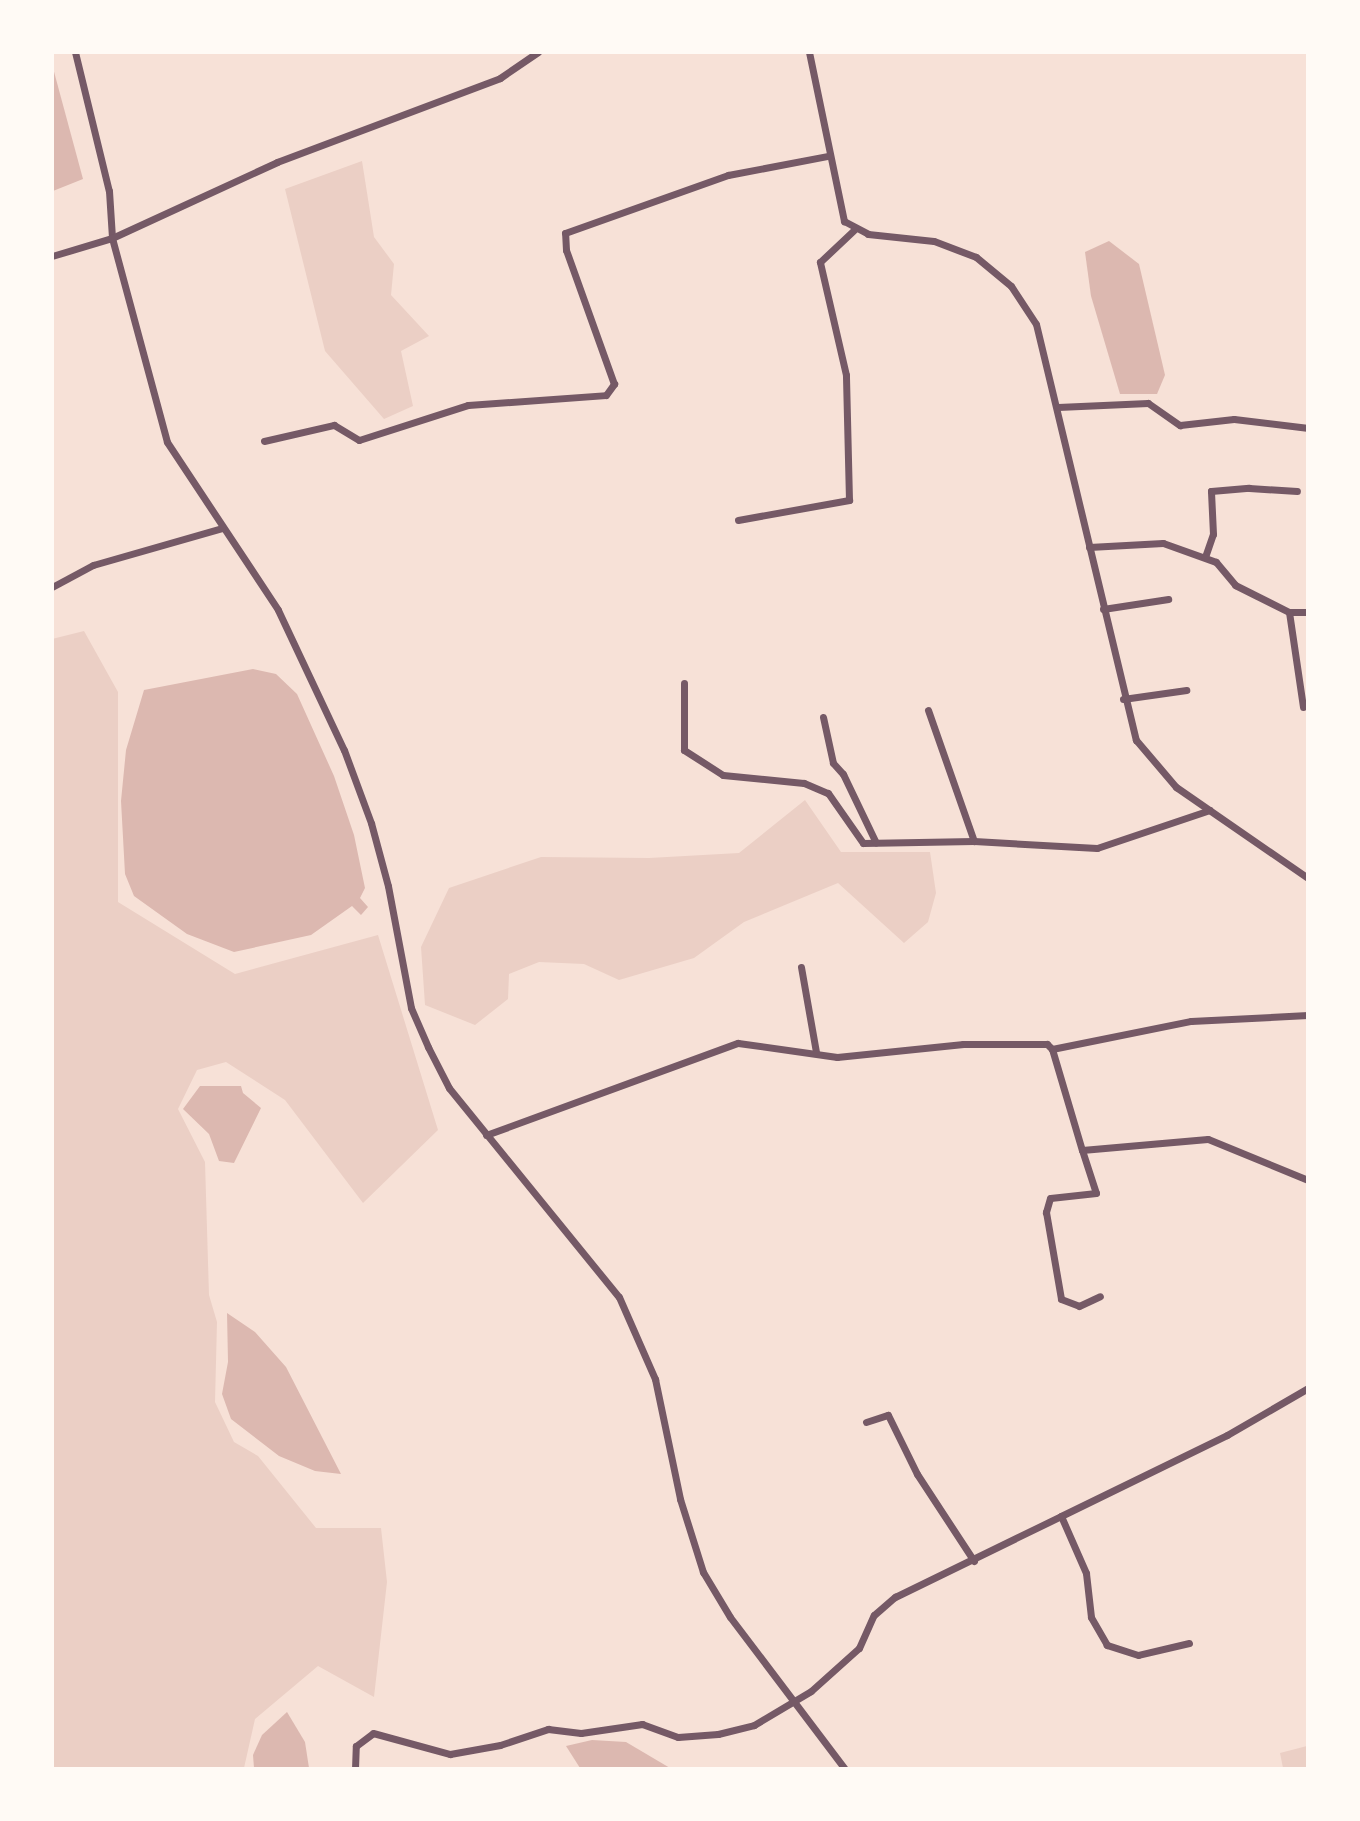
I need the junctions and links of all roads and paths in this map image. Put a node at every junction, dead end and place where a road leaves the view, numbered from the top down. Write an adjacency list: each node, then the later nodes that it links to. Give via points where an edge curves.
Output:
1 (75, 52): 6 (street, via 109,191)
2 (538, 52): 6 (street, via 500,78 277,162)
3 (809, 52): 4 (street)
4 (828, 156): 5 (street, via 838,208); 10 (street, via 729,175 565,233 566,250 614,384 606,395 468,405 359,440 334,425)
5 (855, 230): 8 (street, via 956,247 995,271 1036,324); 12 (street, via 820,262 846,375 849,500)
6 (112, 238): 7 (street); 13 (street, via 167,442)
7 (52, 256)
8 (1058, 407): 9 (street, via 1147,403 1180,425 1234,419); 14 (street)
9 (1307, 428)
10 (264, 441)
11 (1297, 491): 15 (street, via 1211,491 1213,534)
12 (738, 520)
13 (222, 528): 16 (street, via 93,565); 35 (street, via 278,610 344,750 388,886 411,1008 449,1088)
14 (1089, 547): 15 (street, via 1163,543); 18 (street)
15 (1205, 557): 19 (street, via 1235,585)
16 (52, 587)
17 (1168, 599): 18 (street)
18 (1103, 609): 23 (street)
19 (1289, 612): 20 (street); 24 (street)
20 (1307, 612)
21 (684, 683): 29 (street, via 684,750 723,775 804,783 828,793 863,843)
22 (1186, 690): 23 (street)
23 (1123, 699): 27 (street, via 1147,757 1175,787)
24 (1303, 707)
25 (928, 710): 28 (street)
26 (823, 718): 29 (street, via 833,763 843,774)
27 (1210, 810): 28 (street, via 1097,848); 30 (street)
28 (975, 841): 29 (street)
29 (876, 843)
30 (1307, 878)
31 (801, 967): 34 (street)
32 (1307, 1015): 33 (street, via 1191,1021)
33 (1052, 1049): 34 (street, via 1046,1044 963,1044 837,1057); 36 (street)
34 (816, 1052): 35 (street, via 738,1043 710,1050)
35 (486, 1135): 44 (street, via 619,1297 655,1379 681,1499 703,1572)
36 (1082, 1150): 37 (street, via 1208,1139); 38 (street, via 1096,1193 1049,1198 1046,1212 1061,1299 1079,1307)
37 (1307, 1180)
38 (1100, 1296)
39 (1307, 1388): 41 (street, via 1217,1440)
40 (866, 1422): 42 (street, via 888,1415 917,1474)
41 (1061, 1516): 42 (street); 43 (street, via 1086,1573 1091,1617 1107,1644 1138,1655)
42 (974, 1561): 44 (street, via 895,1597 874,1615 859,1648 811,1691)
43 (1189, 1643)
44 (794, 1700): 45 (street, via 754,1725 718,1734 678,1737 642,1724 581,1733 548,1729 500,1745 450,1754 373,1733 356,1746); 46 (street)
45 (355, 1769)
46 (845, 1769)

